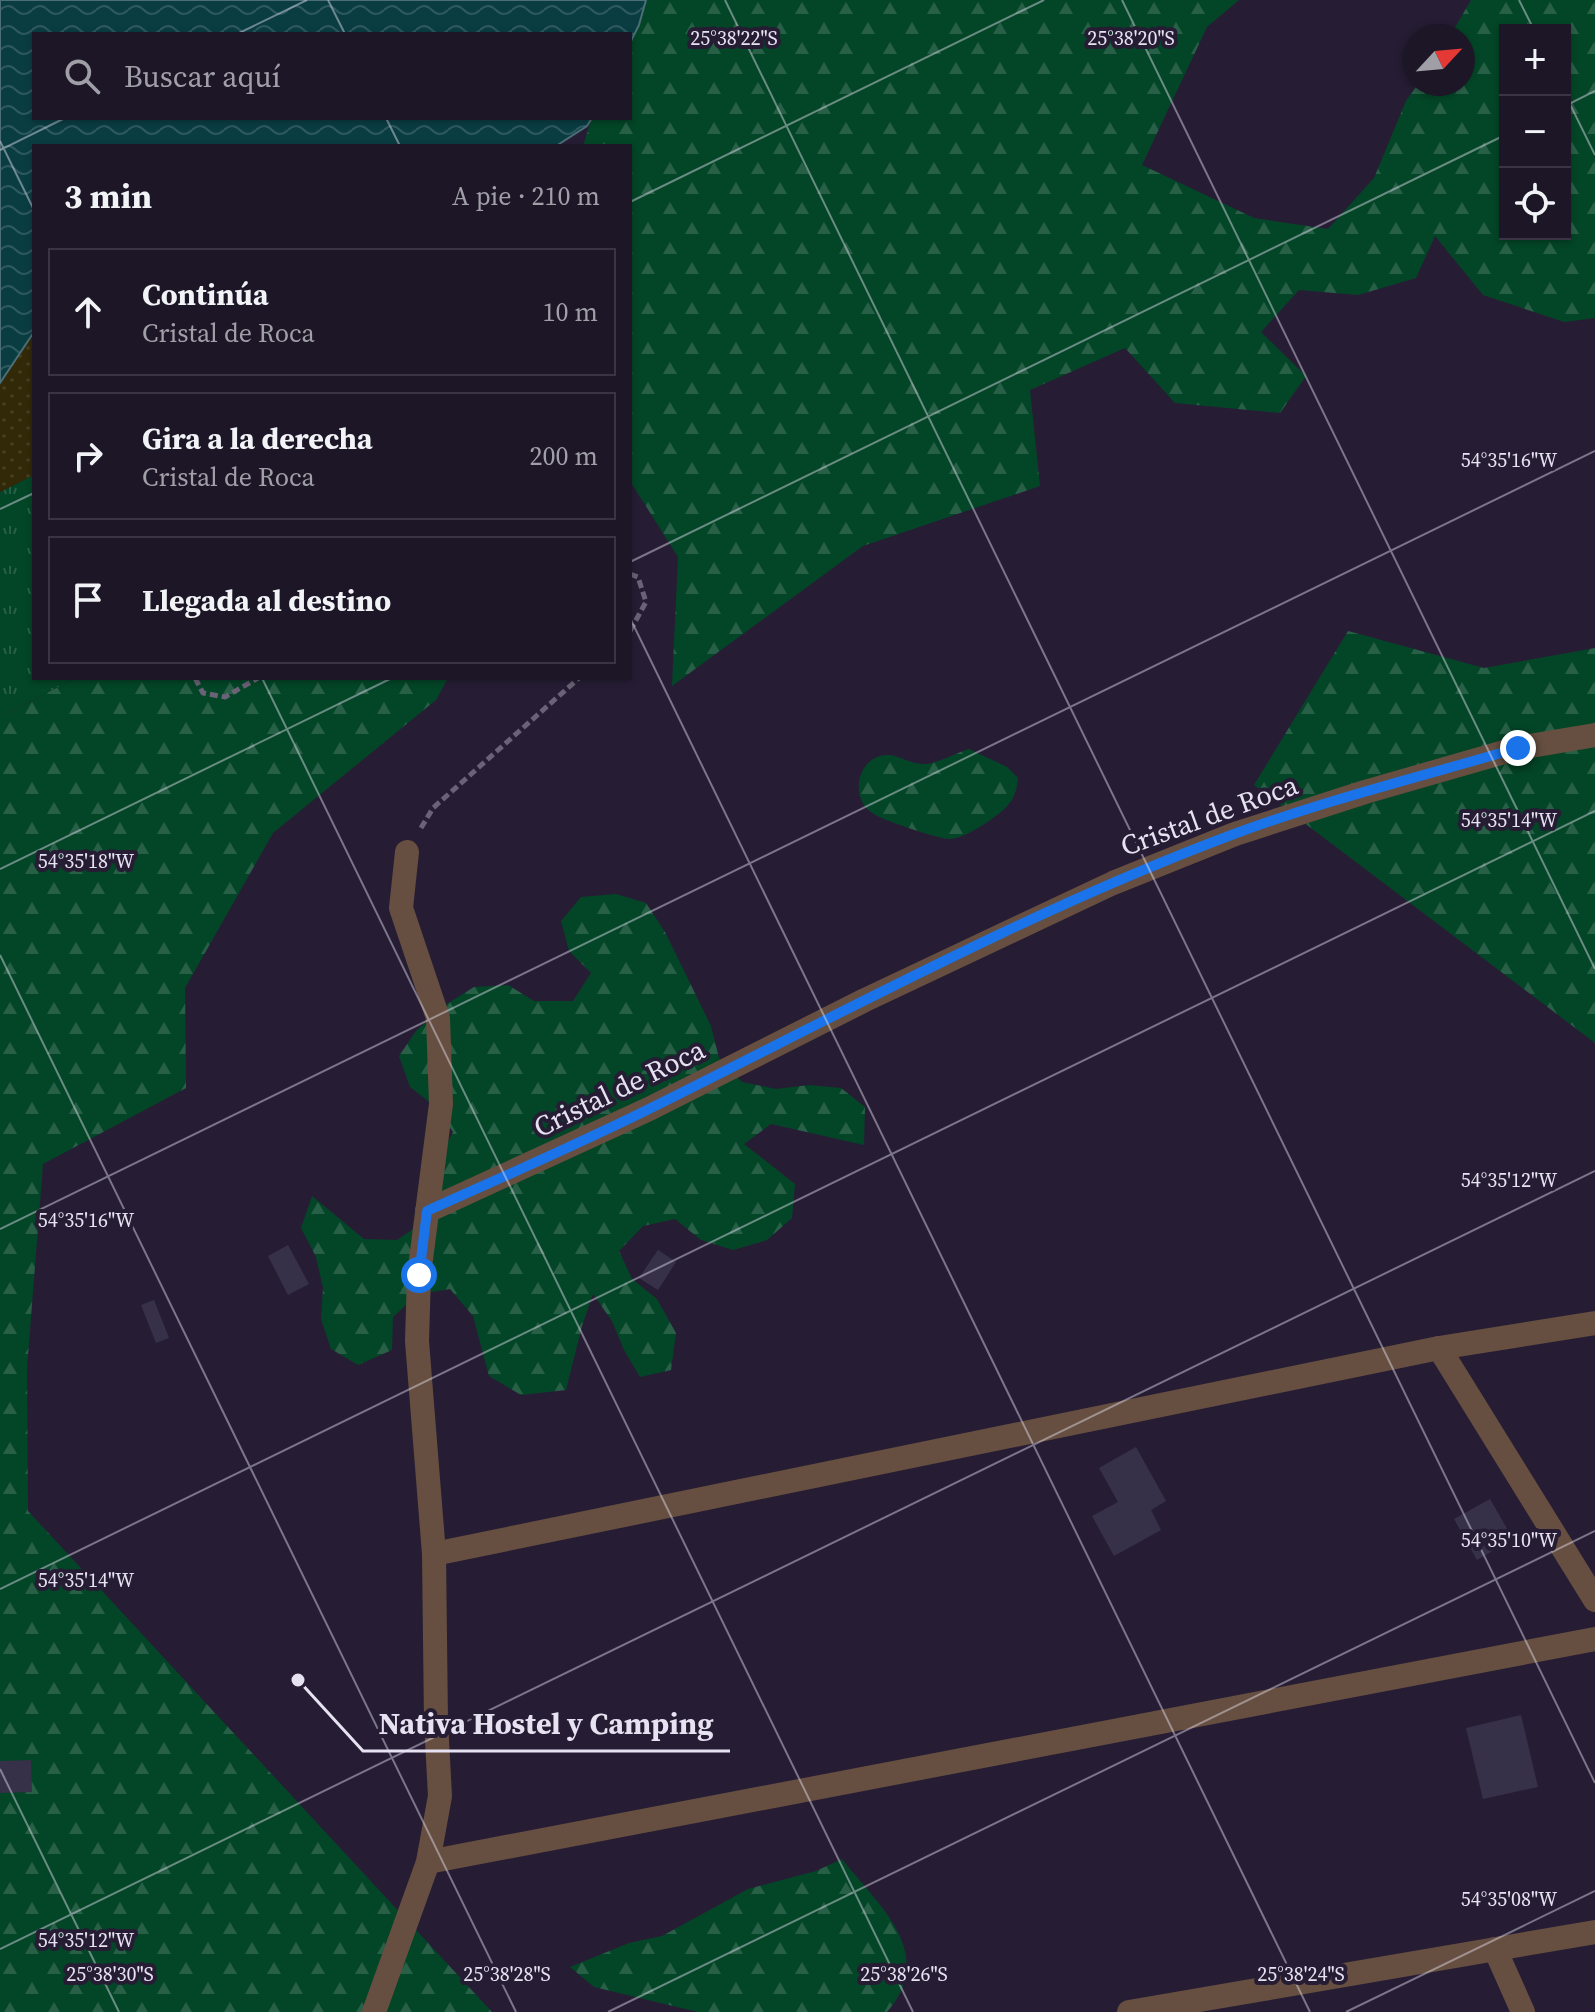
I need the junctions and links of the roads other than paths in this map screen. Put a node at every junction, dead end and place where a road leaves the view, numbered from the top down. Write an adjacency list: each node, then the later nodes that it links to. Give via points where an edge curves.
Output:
1 (1595, 735): 3 (street, Cristal de Roca, via 1518,748 1365,792 1235,834 1113,883)
2 (407, 852): 3 (street, via 401,908 438,1018 441,1104)
3 (427, 1211): 6 (street, via 417,1341)
4 (1595, 1323): 5 (street)
5 (1439, 1348): 6 (street); 7 (street)
6 (434, 1554): 9 (street, via 440,1796)
7 (1595, 1600)
8 (1595, 1639): 9 (street)
9 (428, 1862): 12 (street)
10 (1595, 1932): 11 (street)
11 (1495, 1949): 13 (street); 14 (street)
12 (374, 2012)
13 (1129, 2012)
14 (1523, 2012)

